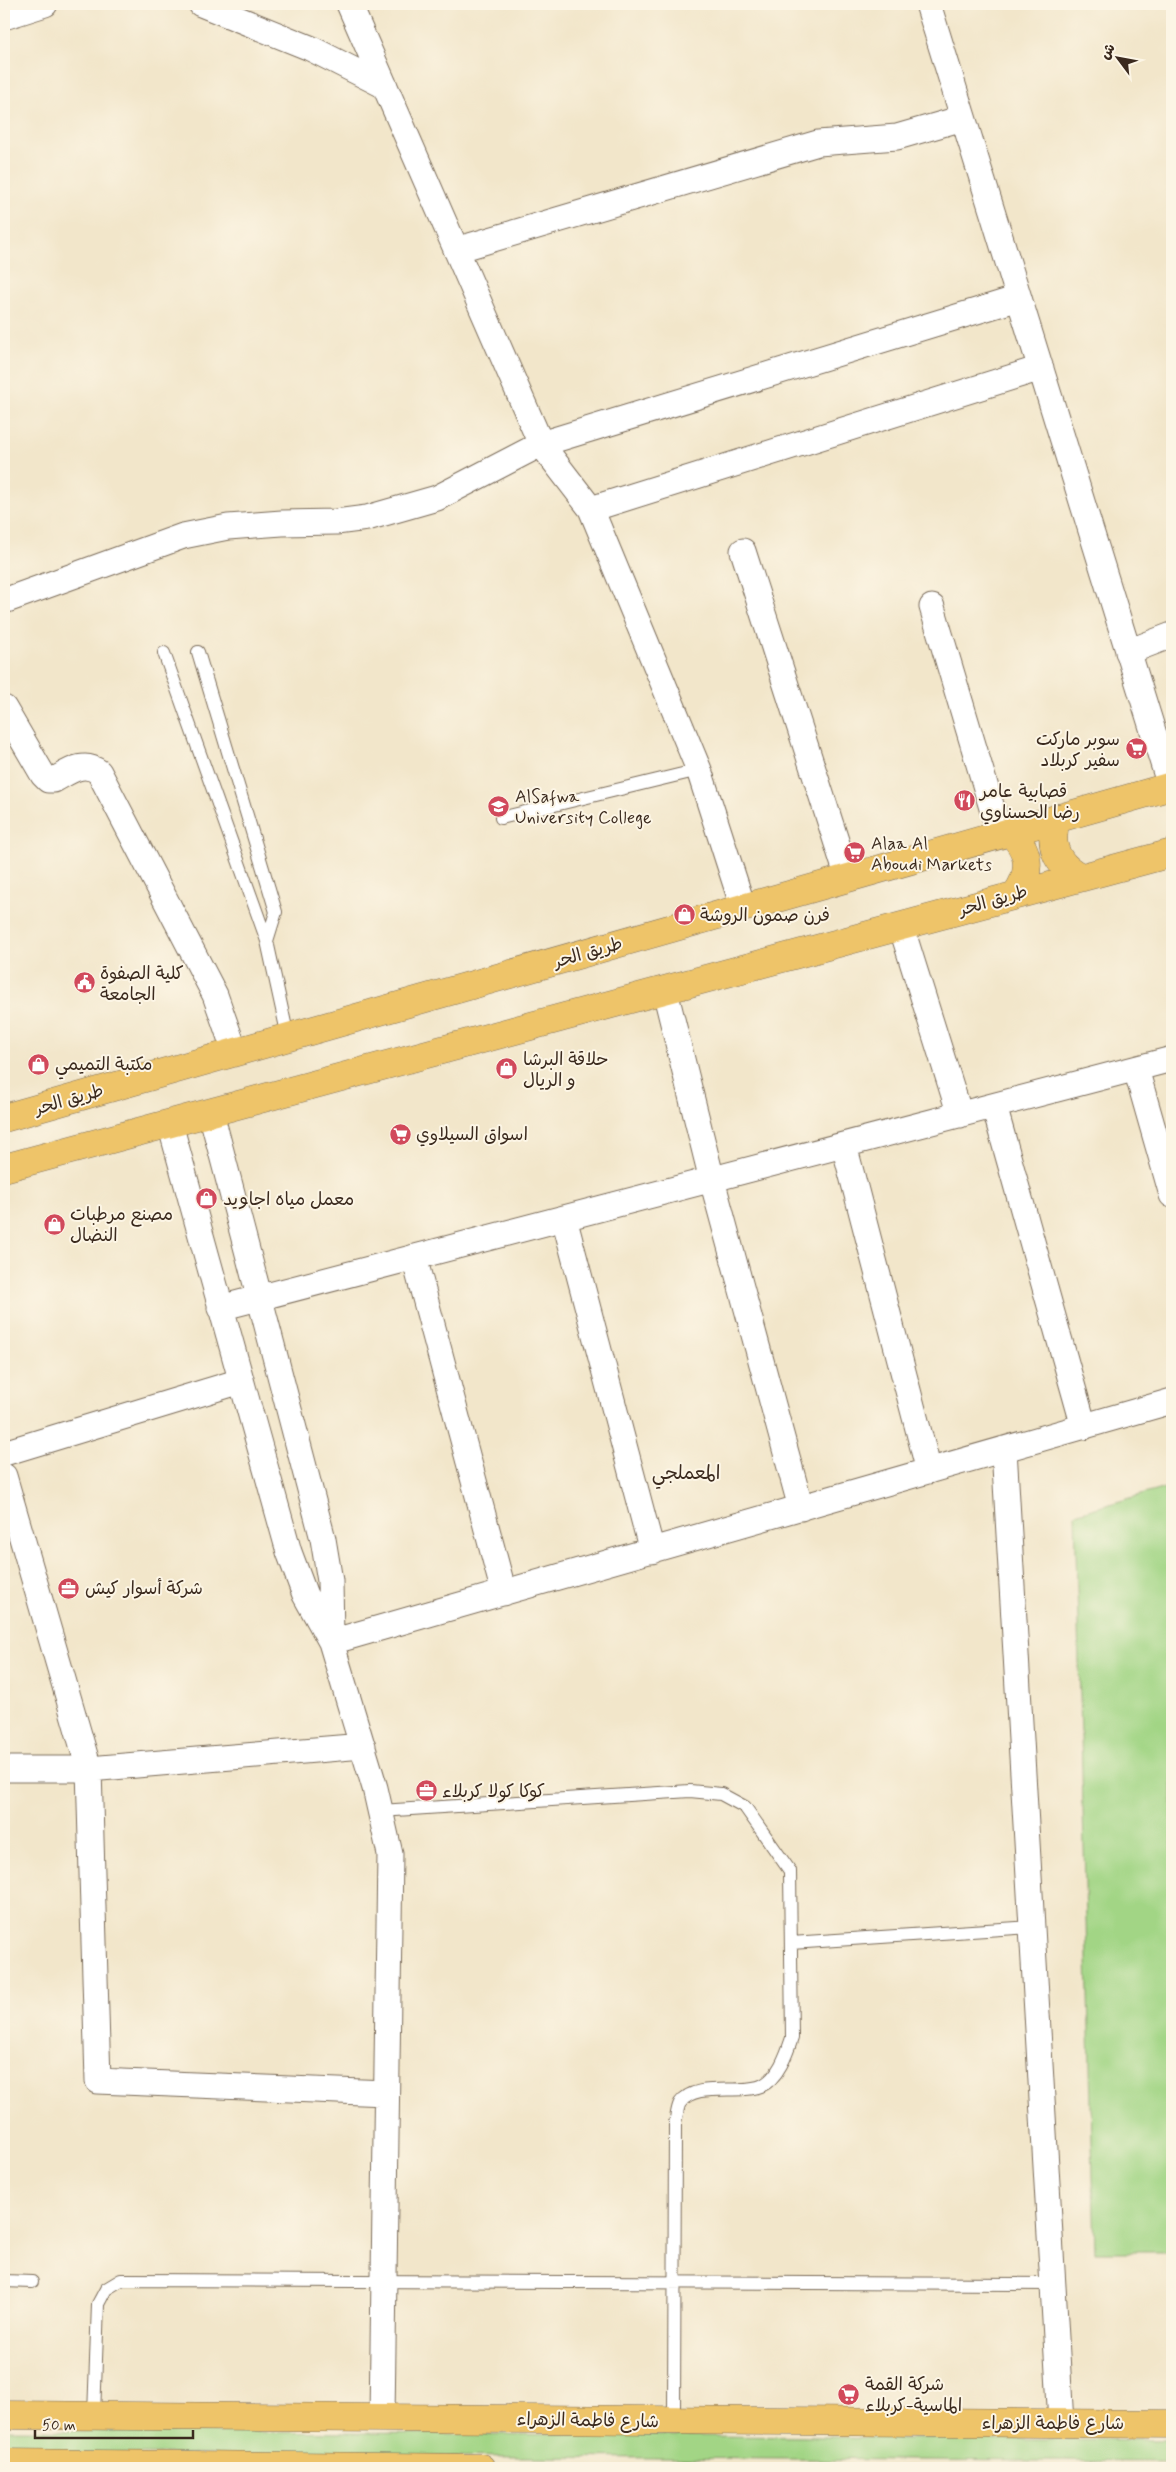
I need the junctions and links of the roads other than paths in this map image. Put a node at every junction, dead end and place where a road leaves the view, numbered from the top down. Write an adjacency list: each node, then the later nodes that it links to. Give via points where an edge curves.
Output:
1 (45, 4): 5 (street)
2 (201, 4): 6 (street, via 310,48)
3 (349, 4): 6 (street)
4 (928, 4): 7 (street)
5 (4, 17)
6 (385, 86): 8 (street)
7 (964, 118): 8 (street, via 897,137 818,143); 9 (street)
8 (456, 250): 11 (street)
9 (1019, 298): 10 (street); 11 (street)
10 (1041, 368): 12 (street); 18 (street)
11 (541, 444): 12 (street); 14 (street, via 437,498 368,518 228,527 183,536)
12 (591, 509): 21 (street)
13 (743, 551): 28 (street)
14 (4, 601)
15 (932, 607): 25 (street)
16 (1172, 635): 18 (street)
17 (198, 652): 32 (lane, via 276,912)
18 (1128, 652): 22 (street)
19 (164, 653): 32 (lane)
20 (4, 708): 35 (street, via 48,780 83,766 99,772 215,995)
21 (698, 770): 23 (lane); 30 (street)
22 (1171, 786): 24 (main road, طريق الحر)
23 (501, 818)
24 (1057, 818): 25 (main road, طريق الحر); 27 (main road, via 1053,830 1054,852 1064,867)
25 (1005, 833): 28 (main road, طريق الحر); 29 (main road, via 1019,840 1028,861 1028,872)
26 (1172, 853): 27 (main road, طريق الحر)
27 (1079, 876): 29 (main road, طريق الحر)
28 (848, 878): 30 (main road, طريق الحر)
29 (1017, 893): 31 (main road, طريق الحر)
30 (743, 907): 34 (main road, طريق الحر)
31 (901, 926): 33 (main road, طريق الحر); 40 (street)
32 (267, 941): 34 (lane)
33 (665, 991): 39 (main road, طريق الحر); 45 (street)
34 (288, 1037): 35 (main road, طريق الحر)
35 (235, 1052): 41 (main road, طريق الحر)
36 (1172, 1060): 37 (street)
37 (1136, 1069): 38 (street); 46 (street)
38 (994, 1106): 40 (street); 53 (street)
39 (211, 1113): 42 (main road, طريق الحر); 49 (street)
40 (960, 1115): 43 (street)
41 (4, 1118)
42 (170, 1124): 44 (main road, طريق الحر); 50 (street)
43 (844, 1145): 45 (street); 56 (street)
44 (4, 1168)
45 (712, 1180): 47 (street); 58 (street)
46 (1172, 1195)
47 (564, 1218): 48 (street); 59 (street)
48 (414, 1257): 49 (street); 60 (street)
49 (258, 1298): 50 (street); 61 (street, via 328,1560)
50 (220, 1308): 51 (street)
51 (241, 1381): 55 (street); 61 (street, via 288,1552 305,1595)
52 (1172, 1401): 53 (street)
53 (1084, 1427): 54 (street)
54 (1004, 1449): 56 (street); 66 (street)
55 (4, 1453)
56 (929, 1471): 58 (street)
57 (4, 1476): 64 (street)
58 (801, 1508): 59 (street)
59 (652, 1551): 60 (street)
60 (504, 1593): 61 (street)
61 (331, 1642): 62 (street)
62 (362, 1746): 64 (street); 65 (street)
63 (4, 1769): 64 (street)
64 (90, 1769): 68 (street, via 98,2080)
65 (380, 1811): 67 (lane, via 690,1791 721,1794 745,1807 790,1871); 68 (street, via 390,1854)
66 (1032, 1927): 67 (lane); 73 (street)
67 (791, 1943): 72 (lane, via 792,2038 776,2072 763,2086 694,2092 680,2104 676,2122)
68 (386, 2093): 70 (street)
69 (4, 2281): 71 (lane)
70 (384, 2281): 72 (lane); 75 (lane, via 121,2280 106,2289 98,2304); 76 (street)
71 (32, 2282)
72 (675, 2282): 73 (lane); 77 (lane)
73 (1053, 2284): 78 (street)
74 (4, 2415): 75 (main road, شارع فاطمة الزهراء)
75 (94, 2415): 76 (main road, شارع فاطمة الزهراء)
76 (382, 2418): 77 (main road, شارع فاطمة الزهراء)
77 (674, 2420): 78 (main road, شارع فاطمة الزهراء)
78 (1061, 2423): 79 (main road, شارع فاطمة الزهراء)
79 (1172, 2424)
80 (4, 2464): 81 (main road)
81 (221, 2467): 82 (main road)
82 (481, 2468)

